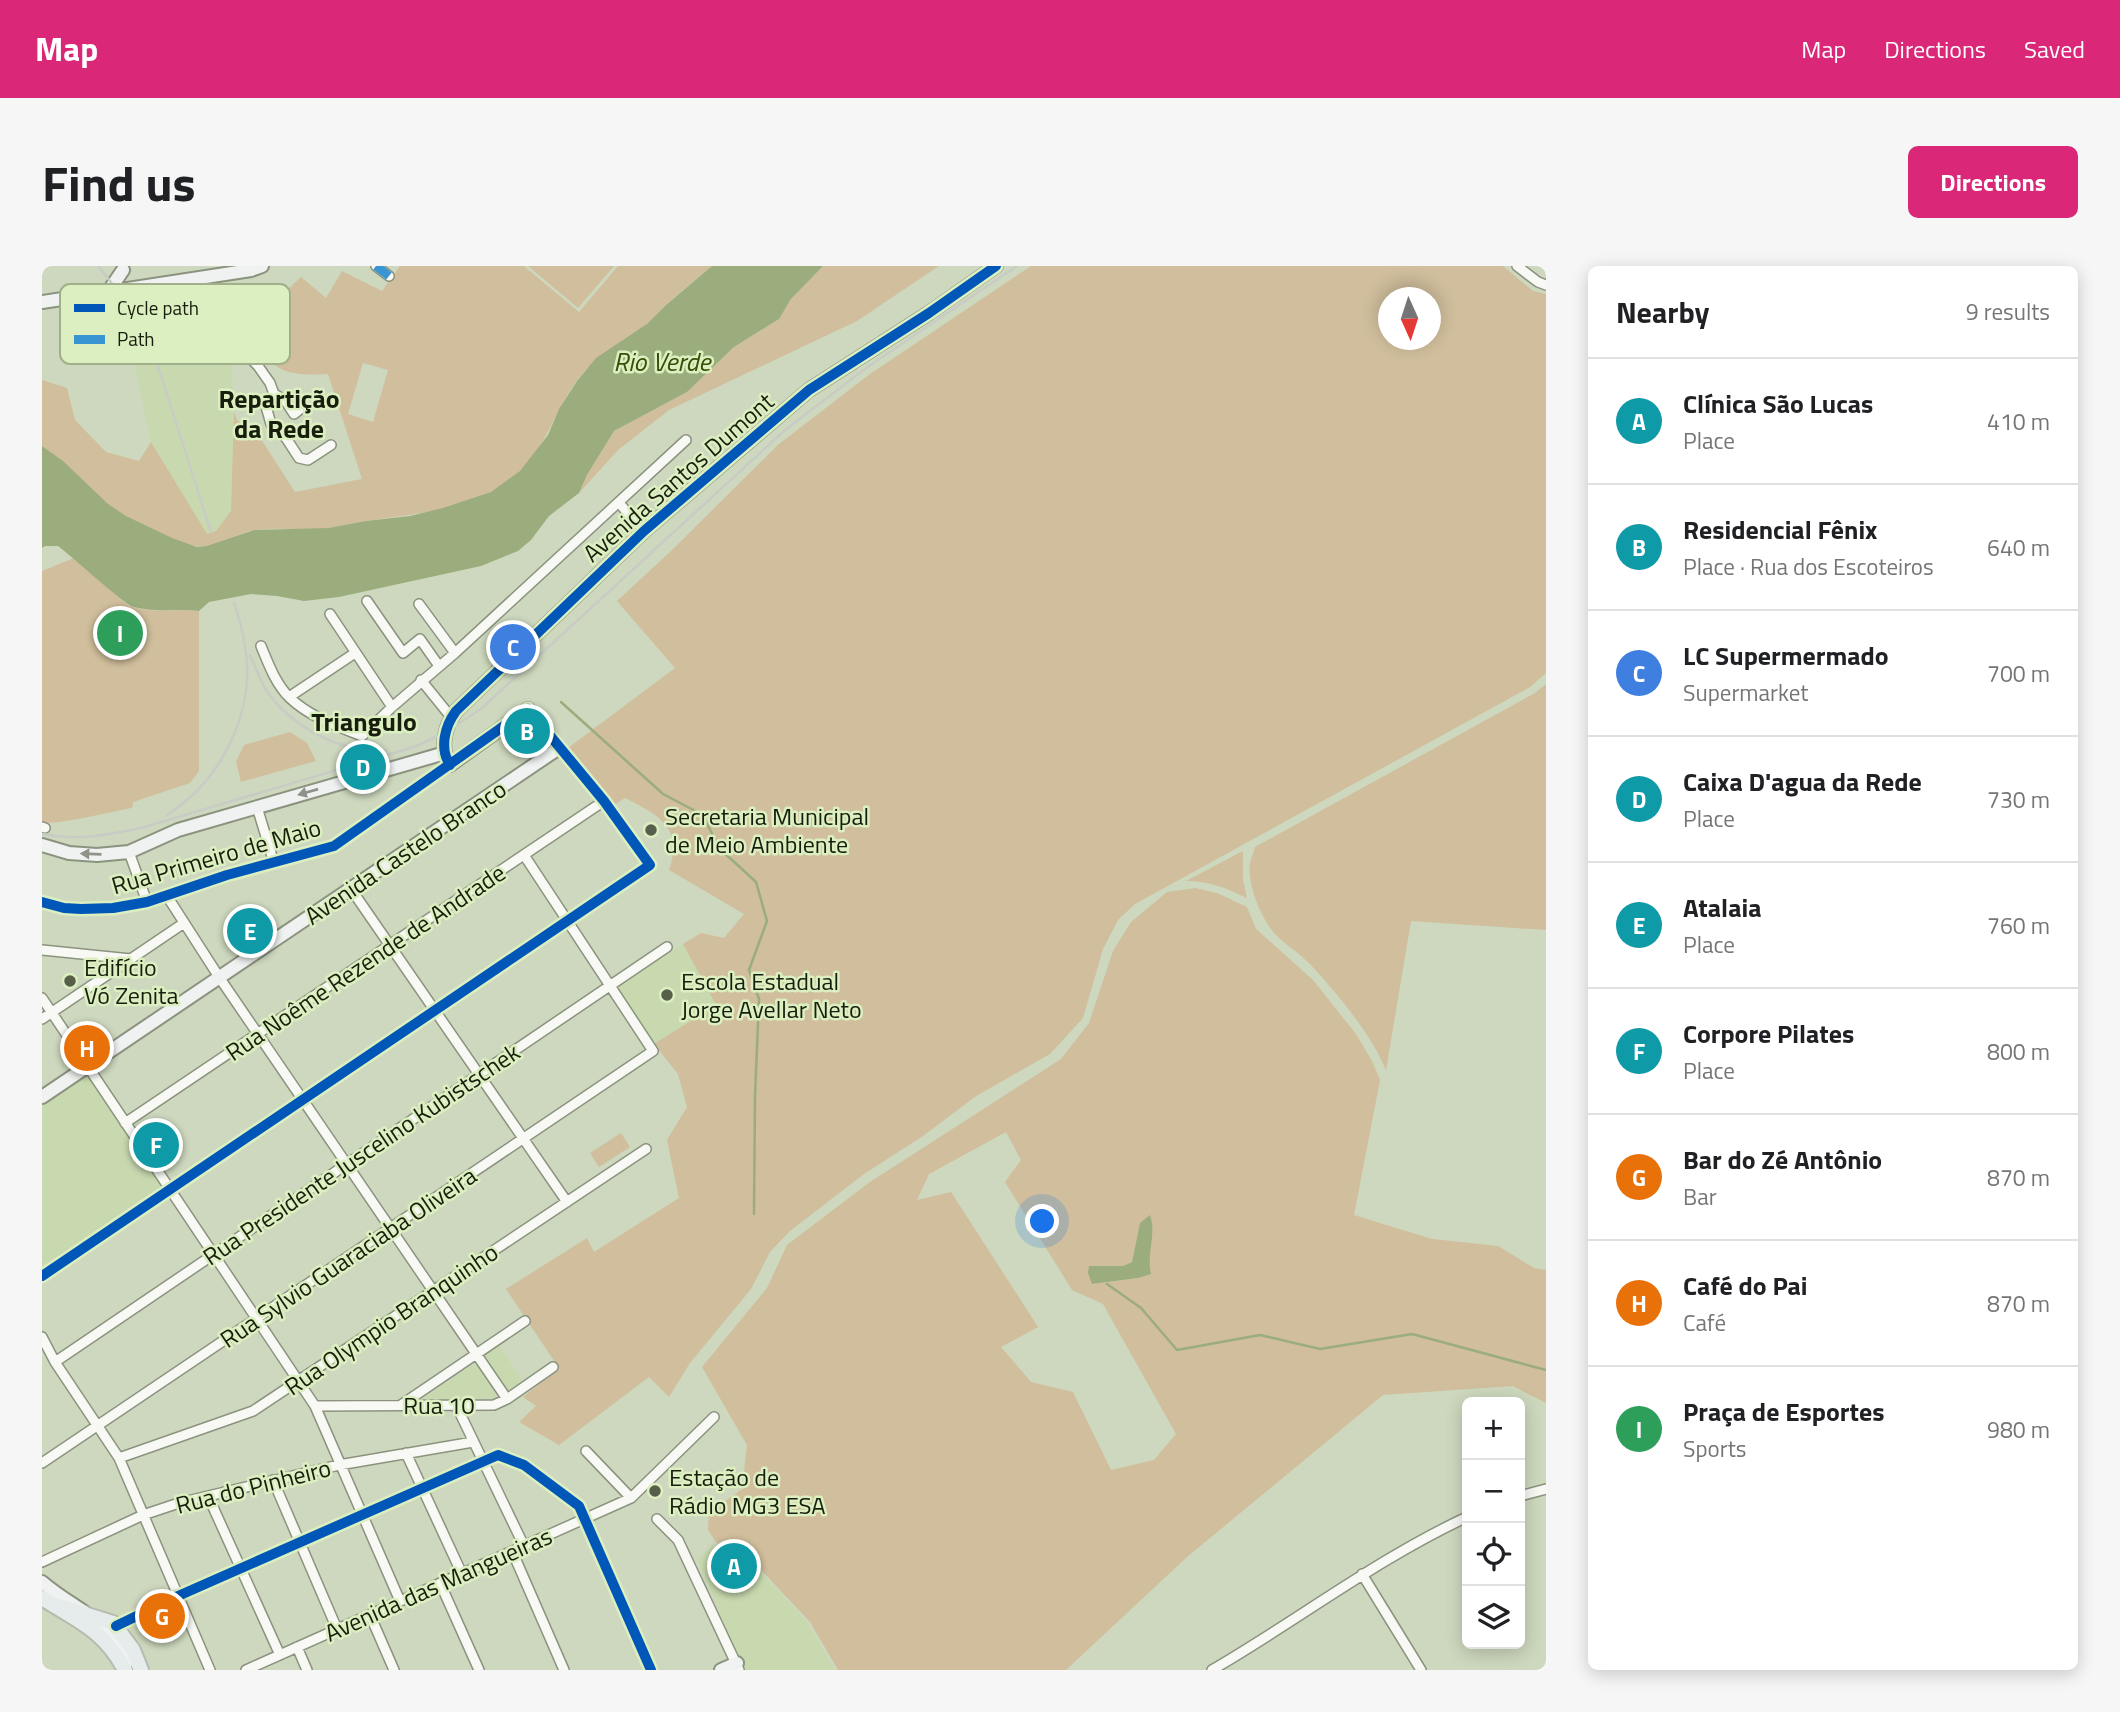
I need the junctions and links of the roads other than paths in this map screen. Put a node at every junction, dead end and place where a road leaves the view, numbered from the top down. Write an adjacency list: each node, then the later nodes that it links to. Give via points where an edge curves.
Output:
1 (262, 266): 6 (street)
2 (376, 266): 5 (street)
3 (996, 266): 18 (street, Avenida Santos Dumont, via 809,390)
4 (1517, 266): 9 (street)
5 (389, 276)
6 (199, 278): 7 (street); 8 (street)
7 (124, 279)
8 (200, 284)
9 (1546, 285)
10 (60, 299): 11 (street)
11 (42, 302)
12 (256, 364): 13 (street)
13 (274, 394): 14 (street, via 285,400 294,414); 16 (street, via 265,403 271,424 299,458 308,460)
14 (299, 410)
15 (685, 440): 17 (street)
16 (331, 445)
17 (619, 503): 18 (street); 24 (street)
18 (644, 531): 29 (street, Avenida Santos Dumont)
19 (367, 601): 25 (street, via 403,653 419,639)
20 (419, 604): 24 (street)
21 (330, 614): 23 (street)
22 (261, 646): 27 (street)
23 (355, 653): 27 (street); 28 (street)
24 (455, 653): 25 (street)
25 (439, 666): 26 (street)
26 (421, 680): 28 (street); 29 (street)
27 (289, 697): 28 (street, via 319,718 362,736)
28 (391, 707)
29 (451, 717): 31 (street, via 445,733)
30 (559, 748): 31 (street, Rua Primeiro de Maio, via 528,709); 32 (street); 38 (street, Avenida Castelo Branco)
31 (447, 759): 33 (street, one-way to 33); 37 (street, Rua Primeiro de Maio, via 334,846)
32 (604, 801): 36 (street, Rua Noême Rezende de Andrade); 42 (street, via 650,865)
33 (257, 807): 35 (street, via 178,830); 37 (street)
34 (42, 845): 35 (street, one-way to 34, via 69,853)
35 (129, 852): 41 (street)
36 (524, 855): 42 (street); 44 (street, Rua Noême Rezende de Andrade)
37 (274, 863): 39 (street, Rua Primeiro de Maio)
38 (351, 888): 44 (street); 50 (street, Avenida Castelo Branco)
39 (167, 897): 41 (street, Rua Primeiro de Maio); 43 (street)
40 (42, 902): 41 (street, Rua Primeiro de Maio, via 81,909)
41 (148, 902)
42 (567, 921): 51 (street); 53 (street)
43 (184, 923): 48 (street); 50 (street)
44 (390, 945): 53 (street); 56 (street, Rua Noême Rezende de Andrade)
45 (667, 947): 51 (street, Rua Presidente Juscelino Kubistschek)
46 (42, 950): 47 (street)
47 (108, 957): 48 (street); 49 (street)
48 (131, 959): 49 (street)
49 (116, 969): 54 (street)
50 (219, 977): 56 (street); 57 (street, Avenida Castelo Branco)
51 (610, 985): 58 (street, Rua Presidente Juscelino Kubistschek); 62 (street, Rua Sylvio Guaraciaba Oliveira, via 653,1051)
52 (42, 998): 54 (street)
53 (435, 1010): 58 (street); 60 (street)
54 (51, 1013): 55 (street); 57 (street)
55 (42, 1019)
56 (258, 1034): 60 (street); 61 (street, Rua Noême Rezende de Andrade)
57 (88, 1066): 59 (street, Avenida Castelo Branco); 61 (street)
58 (479, 1074): 62 (street); 64 (street, Rua Presidente Juscelino Kubistschek)
59 (42, 1097)
60 (302, 1099): 64 (street); 65 (street)
61 (125, 1124): 65 (street)
62 (524, 1139): 66 (street); 67 (street, Rua Sylvio Guaraciaba Oliveira)
63 (646, 1149): 66 (street, Rua Olympio Branquinho)
64 (346, 1164): 67 (street); 68 (street, Rua Presidente Juscelino Kubistschek)
65 (169, 1189): 68 (street); 69 (street)
66 (567, 1202): 70 (street, Rua Olympio Branquinho)
67 (390, 1228): 70 (street); 71 (street, Rua Sylvio Guaraciaba Oliveira)
68 (213, 1254): 71 (street); 75 (street, Rua Presidente Juscelino Kubistschek)
69 (42, 1276)
70 (433, 1291): 74 (street); 77 (street, Rua Olympio Branquinho)
71 (256, 1318): 77 (street); 83 (street, Rua Sylvio Guaraciaba Oliveira)
72 (524, 1321): 74 (street)
73 (42, 1337): 75 (street)
74 (476, 1354): 78 (street); 81 (street)
75 (55, 1362): 83 (street)
76 (553, 1367): 78 (street, Rua 10)
77 (298, 1380): 80 (street); 87 (street, Rua Olympio Branquinho, via 253,1411)
78 (507, 1399): 79 (street, Rua 10, via 494,1405)
79 (456, 1405): 81 (street, Rua 10); 84 (street)
80 (315, 1406): 81 (street, Rua 10); 90 (street)
81 (401, 1406)
82 (714, 1417): 96 (street, Avenida das Mangueiras)
83 (98, 1425): 87 (street); 89 (street, Rua Sylvio Guaraciaba Oliveira)
84 (473, 1442): 86 (street, Rua do Pinheiro); 88 (street)
85 (586, 1451): 96 (street)
86 (406, 1453): 90 (street, Rua do Pinheiro); 92 (street)
87 (119, 1458): 97 (street)
88 (483, 1462): 92 (street); 99 (street, via 498,1455 524,1465 579,1506); 103 (street)
89 (42, 1463)
90 (339, 1465): 91 (street, Rua do Pinheiro); 98 (street)
91 (273, 1480): 95 (street, Rua do Pinheiro); 102 (street)
92 (422, 1488): 98 (street); 107 (street)
93 (1546, 1489): 94 (street)
94 (1525, 1495)
95 (208, 1496): 97 (street, Rua do Pinheiro); 106 (street)
96 (631, 1498): 99 (street, Avenida das Mangueiras)
97 (142, 1515): 105 (street, Rua do Pinheiro); 111 (street)
98 (361, 1515): 102 (street); 112 (street)
99 (585, 1519): 103 (street, Avenida das Mangueiras); 128 (street)
100 (657, 1519): 119 (street, via 678,1541)
101 (1462, 1519): 108 (street)
102 (300, 1542): 106 (street); 116 (street)
103 (524, 1546): 104 (street, Avenida das Mangueiras)
104 (512, 1551): 107 (street, Avenida das Mangueiras); 127 (street)
105 (42, 1562)
106 (241, 1568): 111 (street); 118 (street)
107 (462, 1574): 109 (street, Avenida das Mangueiras)
108 (1362, 1574): 130 (street); 131 (street)
109 (440, 1583): 112 (street, Avenida das Mangueiras); 126 (street)
110 (46, 1592): 114 (main road); 115 (street, via 58,1587); 120 (main road, via 97,1632)
111 (178, 1596): 115 (street); 122 (street)
112 (400, 1601): 113 (street, Avenida das Mangueiras)
113 (370, 1615): 116 (street, Avenida das Mangueiras); 125 (street)
114 (93, 1617): 115 (main road); 120 (street, via 120,1647)
115 (115, 1625): 121 (main road)
116 (337, 1629): 117 (street, Avenida das Mangueiras)
117 (297, 1647): 118 (street, Avenida das Mangueiras); 124 (street)
118 (280, 1655): 123 (street, Avenida das Mangueiras)
119 (738, 1667): 129 (street)
120 (127, 1670)
121 (141, 1670)
122 (210, 1670)
123 (246, 1670)
124 (307, 1670)
125 (394, 1670)
126 (479, 1670)
127 (564, 1670)
128 (651, 1670)
129 (722, 1670)
130 (1212, 1670)
131 (1421, 1670)

